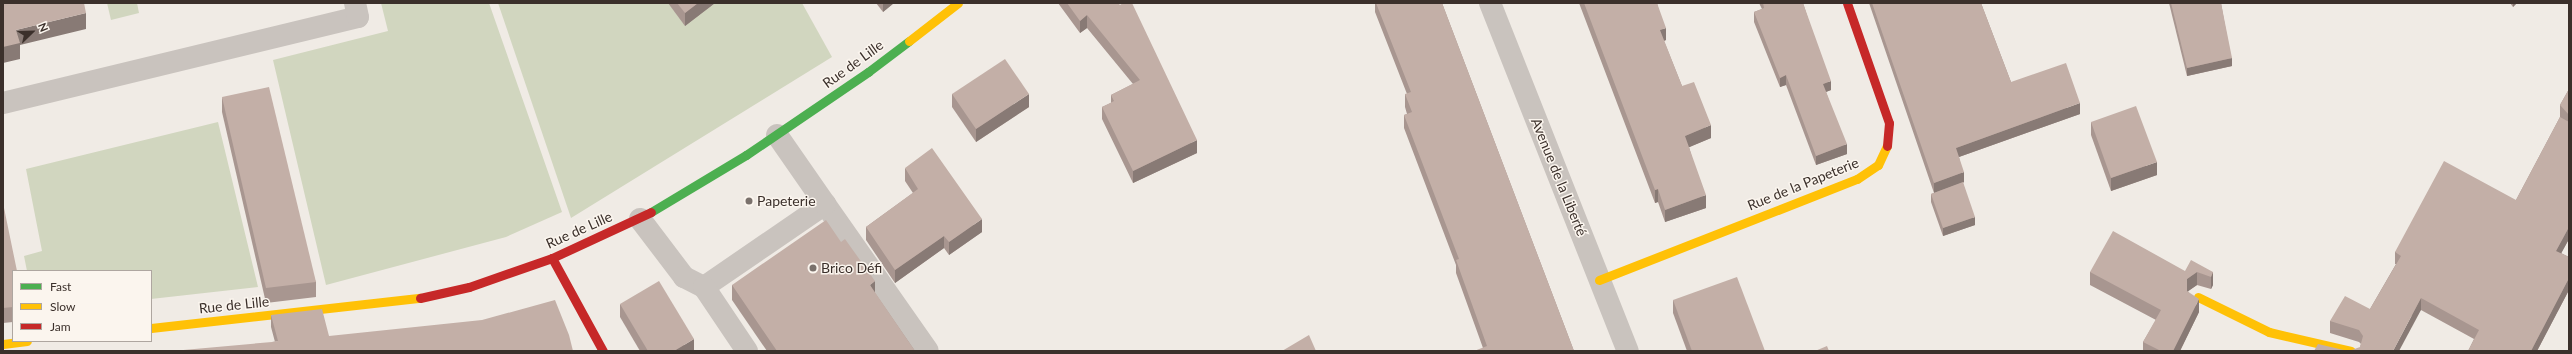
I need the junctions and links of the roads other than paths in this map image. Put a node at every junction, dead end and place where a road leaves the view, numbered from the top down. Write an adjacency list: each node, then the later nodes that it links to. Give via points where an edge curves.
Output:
1 (355, 3): 5 (street, via 358,17)
2 (958, 3): 6 (street, Rue de Lille, via 868,72)
3 (1490, 3): 10 (street, Avenue de la Liberté)
4 (1847, 3): 10 (street, Rue de la Papeterie, via 1889,123 1886,152 1878,165 1857,179)
5 (3, 104)
6 (777, 135): 7 (street); 8 (street, Rue de Lille)
7 (825, 204): 11 (street); 18 (street)
8 (640, 218): 9 (street, Rue de Lille); 11 (street, via 684,277)
9 (552, 258): 13 (street, Rue de Lille, via 475,285 417,299); 16 (street)
10 (1599, 280): 19 (street, Avenue de la Liberté)
11 (704, 287): 17 (street)
12 (2198, 297): 20 (street, via 2269,332)
13 (152, 328)
14 (19, 342): 15 (street)
15 (3, 344)
16 (603, 351)
17 (747, 351)
18 (928, 351)
19 (1628, 351)
20 (2351, 351)

